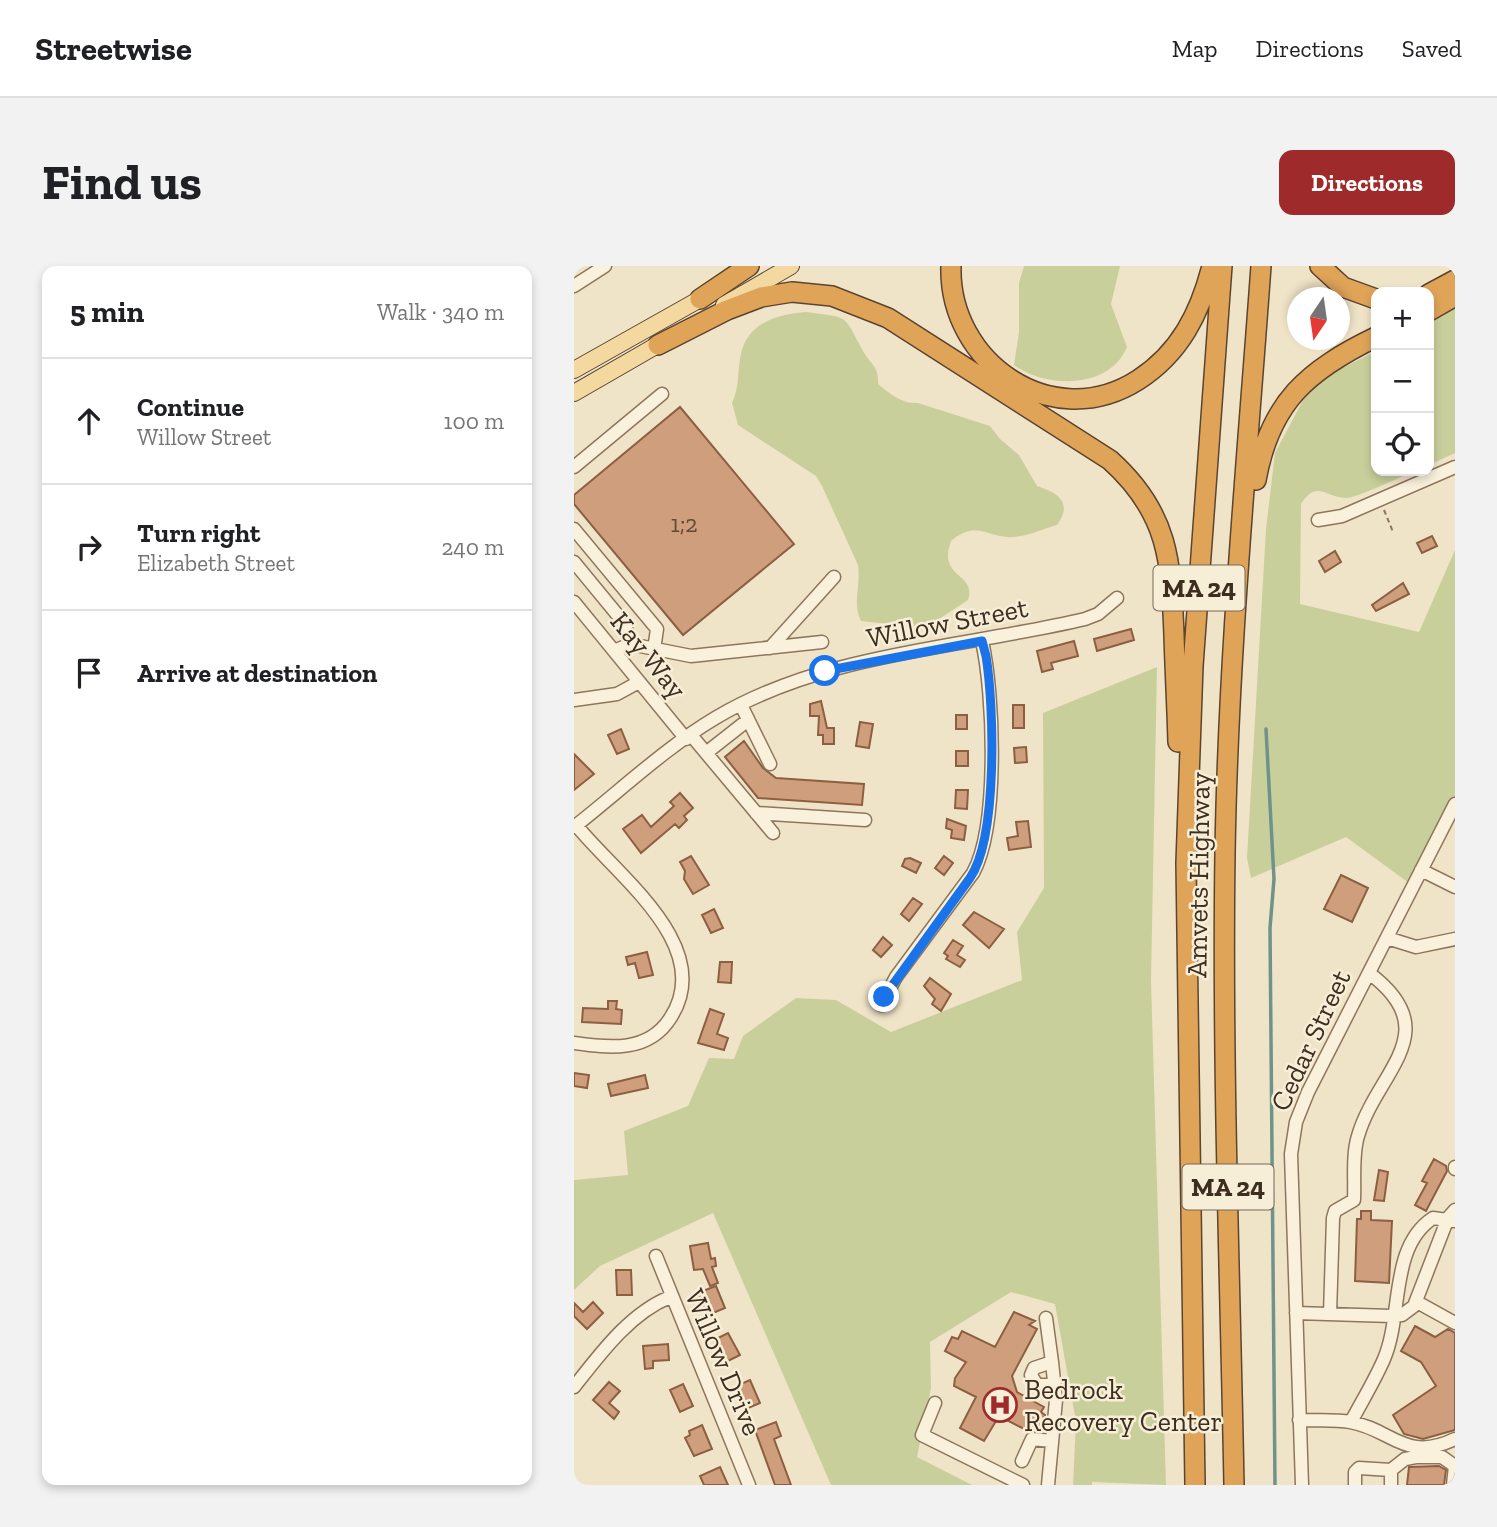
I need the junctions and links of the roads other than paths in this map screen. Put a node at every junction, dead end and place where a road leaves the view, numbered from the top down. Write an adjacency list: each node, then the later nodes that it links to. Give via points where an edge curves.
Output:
1 (605, 266): 11 (street)
2 (749, 266): 15 (highway)
3 (760, 266): 15 (main road)
4 (790, 266): 18 (main road)
5 (951, 266): 6 (highway, via 959,318 987,361 1008,379 1039,393 1082,398 1127,386 1165,359 1196,316)
6 (1212, 266)
7 (1222, 266): 51 (highway, Amvets Highway / MA 24, via 1192,692)
8 (1261, 266): 30 (highway, Amvets Highway / MA 24)
9 (1320, 266): 14 (highway, via 1343,287)
10 (1455, 280): 12 (highway)
11 (574, 286)
12 (1434, 291)
13 (1455, 296): 16 (highway)
14 (1371, 297)
15 (700, 299): 19 (main road)
16 (1434, 308)
17 (1371, 340): 30 (highway, via 1313,373 1272,424 1257,477)
18 (658, 345): 20 (main road); 51 (highway, via 761,297 808,293 848,300 900,326 1098,451 1129,477 1155,516 1170,562)
19 (574, 370)
20 (574, 393)
21 (663, 394): 22 (street)
22 (574, 467)
23 (1455, 467): 24 (street, via 1336,518)
24 (1318, 520)
25 (574, 529): 35 (street, via 657,629)
26 (574, 562): 33 (street, via 625,624)
27 (834, 577): 34 (street)
28 (1117, 598): 31 (street, Willow Street, via 1085,619)
29 (574, 602): 36 (street, Kay Way)
30 (1235, 637): 80 (highway, Amvets Highway / MA 24, via 1224,926)
31 (982, 641): 39 (street, Willow Street, via 825,671); 55 (street, via 988,674 990,766 980,857)
32 (822, 642): 34 (street)
33 (630, 645): 35 (street); 36 (street)
34 (770, 648): 35 (street, via 691,656)
35 (654, 650)
36 (614, 651): 37 (street, Kay Way)
37 (639, 682): 38 (street, via 617,694); 41 (street, Kay Way)
38 (574, 700)
39 (741, 705): 40 (street); 41 (street, Willow Street)
40 (748, 720): 42 (street); 43 (street)
41 (688, 737): 42 (street, Kay Way); 47 (street, Willow Street)
42 (706, 753): 45 (street, Kay Way)
43 (770, 764)
44 (1455, 804): 49 (street, Cedar Street)
45 (756, 813): 46 (street); 48 (street, Kay Way)
46 (864, 820)
47 (575, 826): 56 (street, via 656,914 680,952 684,980 676,1009 651,1036 618,1048)
48 (773, 833)
49 (1422, 870): 50 (street); 52 (street, Cedar Street)
50 (1454, 885)
51 (1185, 911): 79 (highway, Amvets Highway / MA 24)
52 (1387, 938): 53 (street, via 1416,947); 54 (street, Cedar Street)
53 (1455, 940)
54 (1369, 973): 61 (street, Cedar Street, via 1294,1130); 62 (street, via 1389,988 1403,1009 1407,1029 1402,1049 1357,1136 1354,1200 1333,1218)
55 (881, 1005)
56 (574, 1043)
57 (1453, 1217): 60 (street); 63 (street, via 1433,1219 1415,1232 1403,1269)
58 (656, 1256): 59 (street, Willow Drive)
59 (670, 1297): 68 (street, via 650,1308 605,1348); 76 (street, Willow Drive)
60 (1417, 1302): 63 (street); 65 (street)
61 (1296, 1313): 62 (street); 70 (street, Cedar Street)
62 (1330, 1314): 63 (street)
63 (1396, 1316): 71 (street, via 1385,1357)
64 (1046, 1318): 66 (street)
65 (1455, 1323)
66 (1052, 1362): 67 (street); 67 (street, via 1036,1366 1031,1375 1037,1385)
67 (1055, 1385): 73 (street)
68 (574, 1387)
69 (935, 1403): 77 (street, via 922,1435)
70 (1299, 1420): 71 (street); 81 (street, Cedar Street)
71 (1351, 1422): 72 (street, via 1405,1446 1437,1448)
72 (1455, 1439)
73 (1052, 1441): 74 (street, via 1032,1439); 78 (street)
74 (1022, 1461)
75 (1391, 1470): 82 (street, via 1359,1468); 83 (street); 84 (street, via 1405,1460 1441,1457 1455,1466)
76 (749, 1485)
77 (1023, 1485)
78 (1048, 1485)
79 (1195, 1485)
80 (1234, 1485)
81 (1302, 1485)
82 (1355, 1485)
83 (1391, 1485)
84 (1453, 1485)

